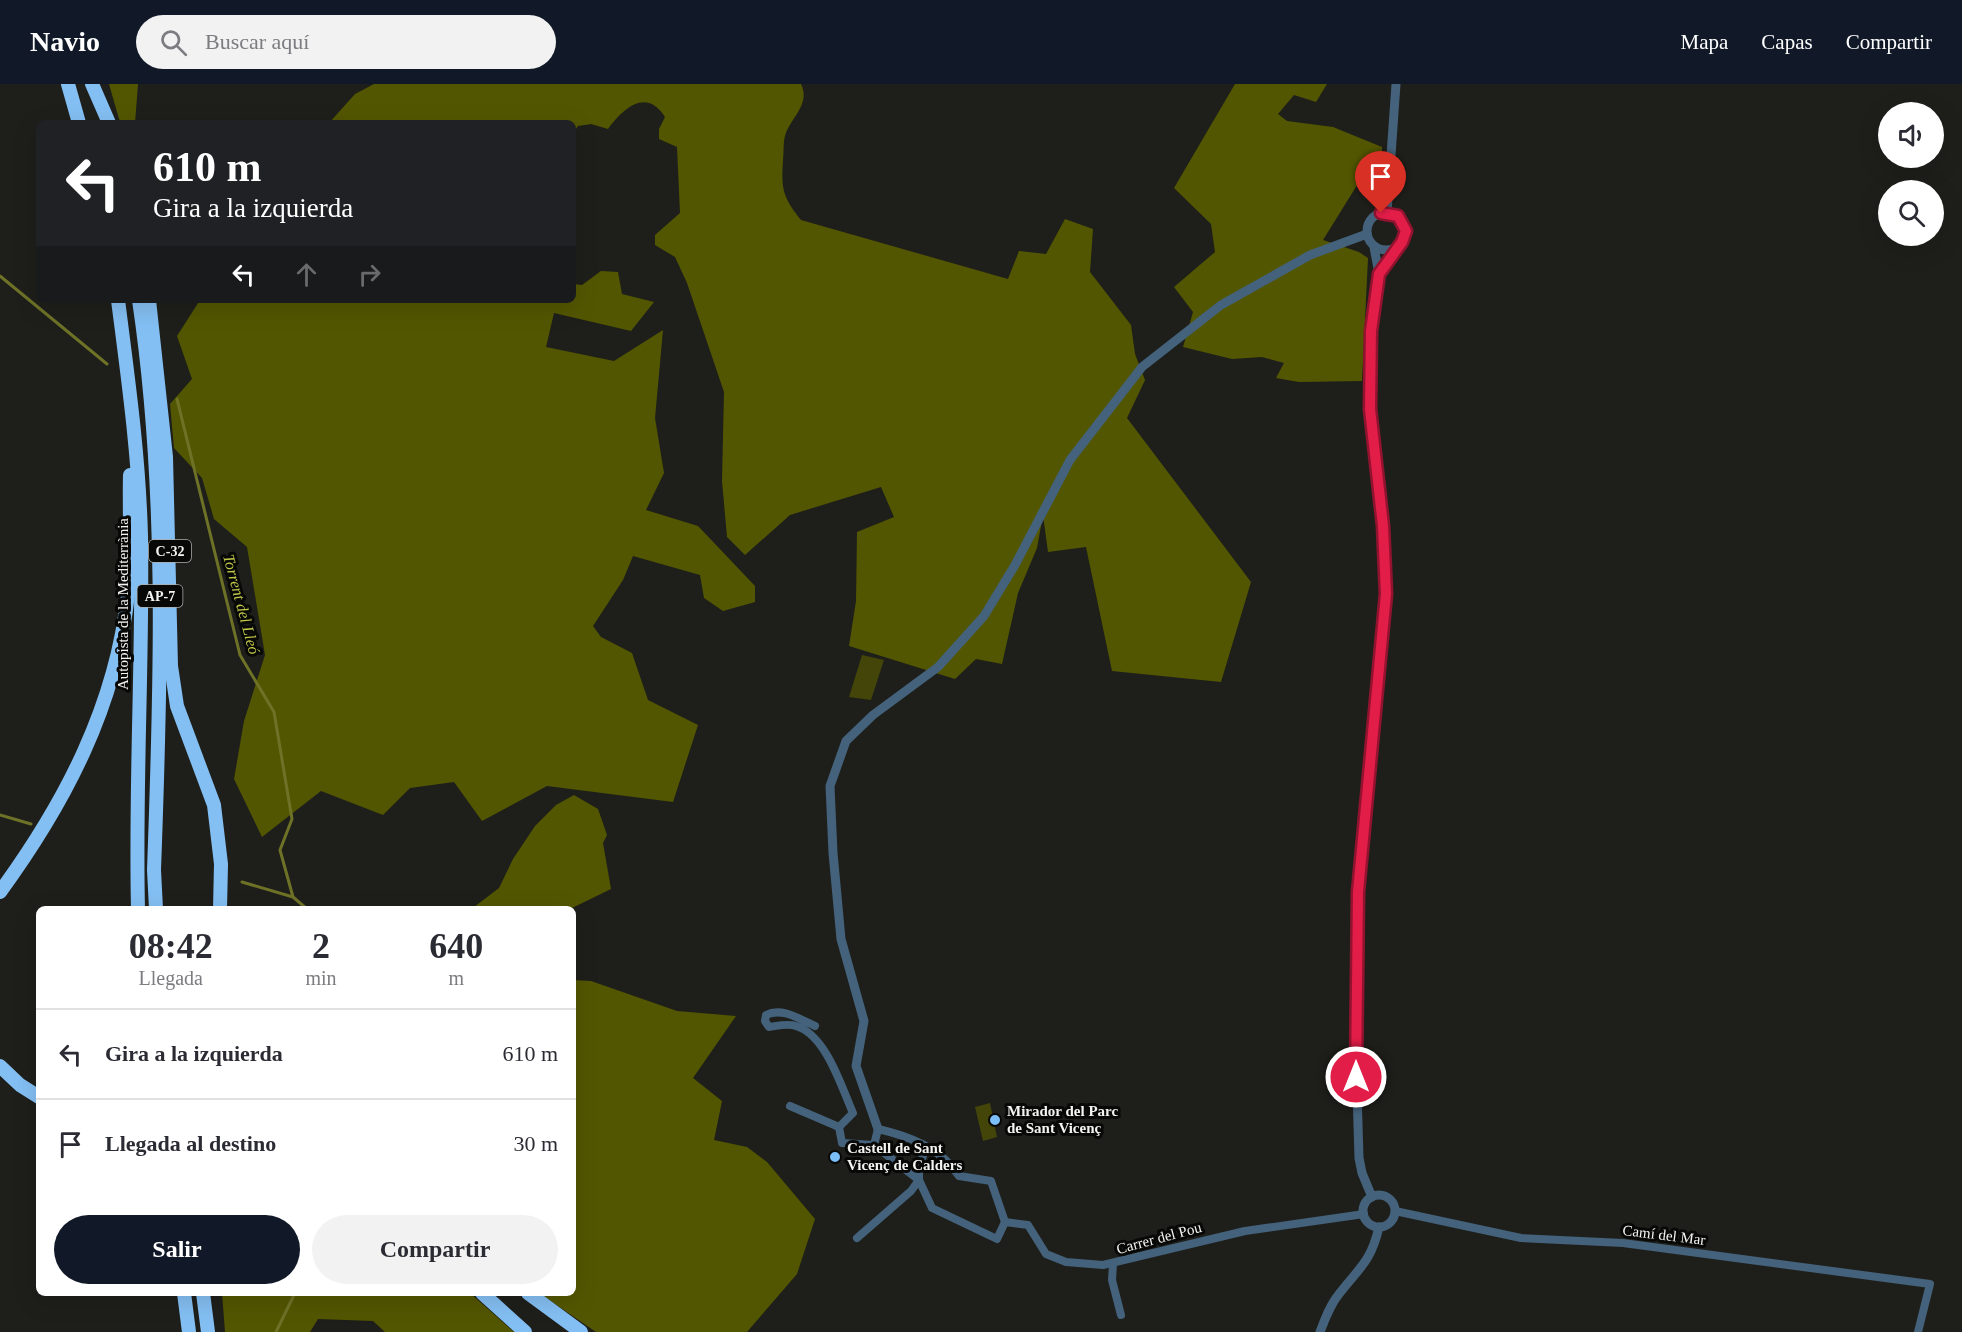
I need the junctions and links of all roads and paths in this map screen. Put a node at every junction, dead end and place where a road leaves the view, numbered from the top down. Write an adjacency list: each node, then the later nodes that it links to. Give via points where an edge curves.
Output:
1 (69, 84): 4 (highway)
2 (91, 84): 5 (highway); 6 (highway)
3 (1396, 84): 7 (street)
4 (78, 120)
5 (100, 120)
6 (108, 120)
7 (1387, 212): 8 (street, via 1372,218); 10 (street, via 1398,216 1405,225 1405,237)
8 (1367, 234): 9 (street); 25 (street, via 1310,255 1221,305 1142,367 1070,460 1016,565 984,616 938,667 873,715 846,741 830,786 833,853 841,939 864,1021 856,1066)
9 (1374, 246): 10 (street, via 1384,250); 11 (street)
10 (1398, 247): 11 (street)
11 (1379, 274): 29 (street, via 1369,367 1386,594 1358,892 1356,1057 1359,1158)
12 (118, 303): 15 (highway, Autopista de la Mediterrània / AP-7)
13 (139, 303): 18 (highway, AP-7, via 152,400 160,541)
14 (149, 303): 19 (highway, C-32, via 166,457 171,666 177,706 214,805 221,864)
15 (130, 393): 16 (highway, C-32, via 130,568 124,622 112,675 89,744 64,796); 17 (highway, Autopista de la Mediterrània / AP-7, via 141,533)
16 (0, 892)
17 (138, 906)
18 (156, 906)
19 (220, 906)
20 (814, 1026): 24 (street, via 772,1011 765,1021 769,1026 794,1024 808,1030 826,1053 854,1113)
21 (0, 1066): 22 (highway)
22 (36, 1095)
23 (790, 1106): 24 (street)
24 (839, 1127): 26 (street, via 842,1143)
25 (878, 1129): 26 (street); 27 (street, via 910,1136)
26 (874, 1145): 28 (street)
27 (926, 1148): 28 (street); 32 (street, via 951,1163 959,1176 991,1181)
28 (919, 1180): 32 (street, via 932,1208 997,1239); 34 (street)
29 (1372, 1197): 30 (street, via 1387,1197); 31 (street, via 1365,1204)
30 (1395, 1211): 33 (street, via 1392,1220); 46 (street, Camí del Mar, via 1521,1238 1623,1243 1930,1284)
31 (1364, 1214): 33 (street, via 1369,1223); 35 (street, Carrer del Pou, via 1245,1231)
32 (1005, 1222): 35 (street, Carrer del Pou, via 1028,1225 1046,1254 1066,1262)
33 (1379, 1227): 45 (street, via 1370,1255 1339,1294)
34 (857, 1238)
35 (1113, 1264): 40 (street, via 1112,1280)
36 (184, 1296): 41 (highway)
37 (203, 1296): 42 (highway)
38 (485, 1296): 43 (highway)
39 (532, 1296): 44 (highway)
40 (1121, 1315)
41 (189, 1332)
42 (208, 1332)
43 (525, 1332)
44 (581, 1332)
45 (1320, 1332)
46 (1917, 1332)

